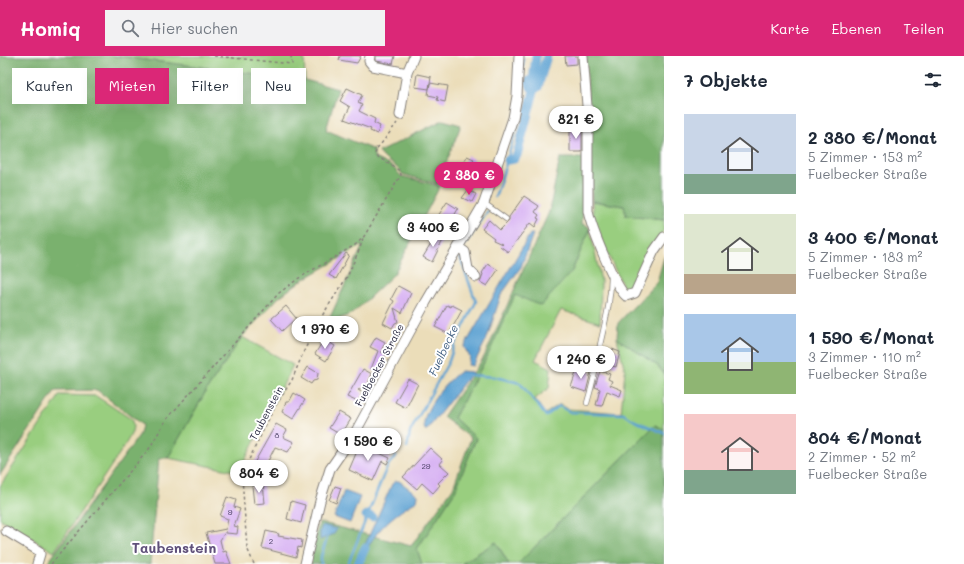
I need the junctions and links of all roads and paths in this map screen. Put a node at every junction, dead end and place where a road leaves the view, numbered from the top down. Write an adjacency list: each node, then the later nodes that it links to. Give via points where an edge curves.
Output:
1 (214, 56): 2 (path, via 292,64)
2 (292, 56)
3 (370, 56): 7 (street, via 369,61 373,66)
4 (414, 56): 7 (street)
5 (519, 56): 9 (street, Fuelbecker Straße, via 518,90 513,118)
6 (583, 56): 14 (street, via 588,118 588,211 590,222)
7 (407, 74): 8 (street)
8 (400, 115): 12 (path, via 394,127 376,148 375,155 400,171 400,175)
9 (484, 203): 10 (lane); 13 (street, Fuelbecker Straße)
10 (506, 219)
11 (664, 237): 14 (street, via 654,251 635,293 626,296 622,293)
12 (363, 238): 19 (path, via 279,293 166,420 149,450); 20 (path, Taubenstein, via 347,277 320,319 242,477 247,548)
13 (458, 248): 15 (street, via 465,252 468,269); 21 (street, Fuelbecker Straße, via 355,433 330,469)
14 (611, 270): 16 (lane, via 607,317 596,375)
15 (476, 277)
16 (587, 403)
17 (6, 531): 18 (street, via 38,551 40,554)
18 (37, 564)
19 (51, 564)
20 (254, 564)
21 (305, 564)

